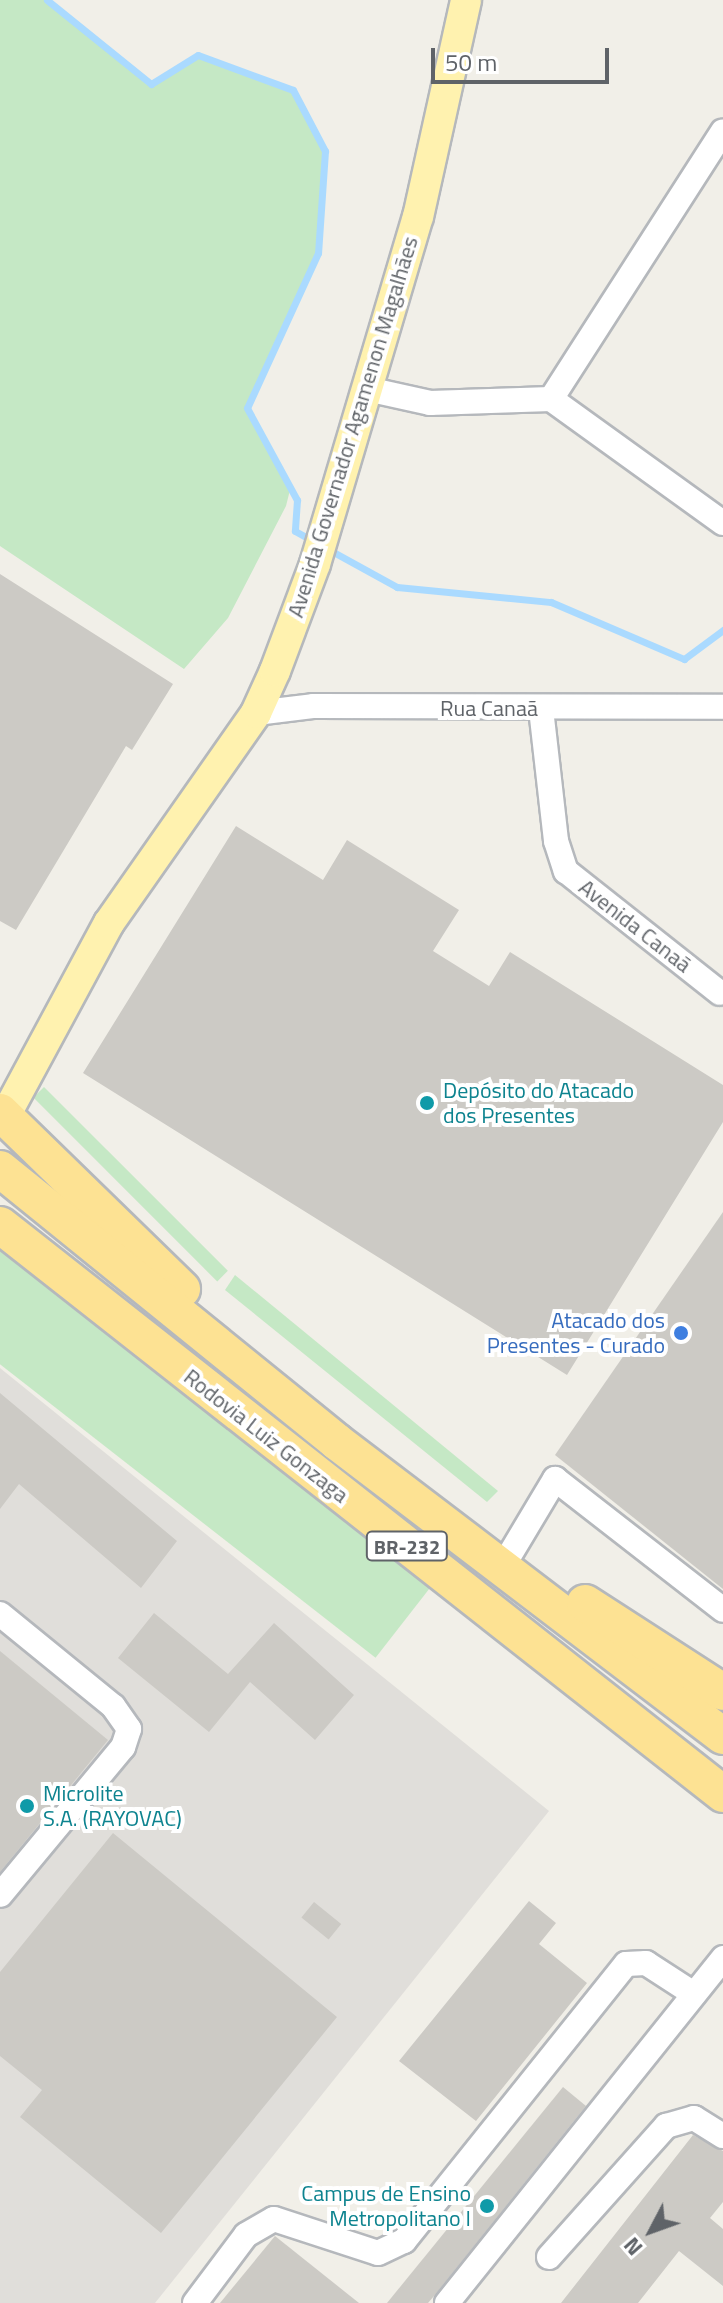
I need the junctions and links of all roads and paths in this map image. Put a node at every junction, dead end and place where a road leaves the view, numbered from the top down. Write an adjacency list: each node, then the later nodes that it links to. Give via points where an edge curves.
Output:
1 (466, 0): 3 (main road, Avenida Governador Agamenon Magalhães, via 418,217)
2 (723, 131): 4 (street)
3 (367, 389): 4 (street, via 430,403); 8 (main road, Avenida Governador Agamenon Magalhães, via 315,564)
4 (551, 399): 5 (street)
5 (723, 523)
6 (723, 707): 7 (street, Rua Canaã)
7 (541, 709): 8 (street, Rua Canaã, via 313,706); 9 (street, Avenida Canaã, via 566,871)
8 (256, 713): 10 (main road, Avenida Governador Agamenon Magalhães, via 109,923)
9 (720, 993)
10 (3, 1114): 13 (highway)
11 (0, 1169): 13 (highway, Rodovia Luiz Gonzaga / BR-232)
12 (0, 1225): 20 (highway, Rodovia Luiz Gonzaga / BR-232)
13 (337, 1442): 14 (highway, Rodovia Luiz Gonzaga / BR-232)
14 (461, 1536): 15 (highway); 19 (highway, Rodovia Luiz Gonzaga / BR-232)
15 (509, 1556): 16 (street, via 555,1479); 18 (highway)
16 (723, 1610)
17 (0, 1614): 21 (street, via 113,1706 129,1729 123,1747)
18 (723, 1692)
19 (723, 1736)
20 (723, 1794)
21 (0, 1895)
22 (723, 1958): 23 (street)
23 (694, 1994): 26 (street, via 646,1963 626,1964 404,2241 378,2253 274,2219 246,2235); 27 (street)
24 (723, 2136): 25 (street, via 694,2118 666,2126)
25 (549, 2257)
26 (195, 2303)
27 (447, 2303)

